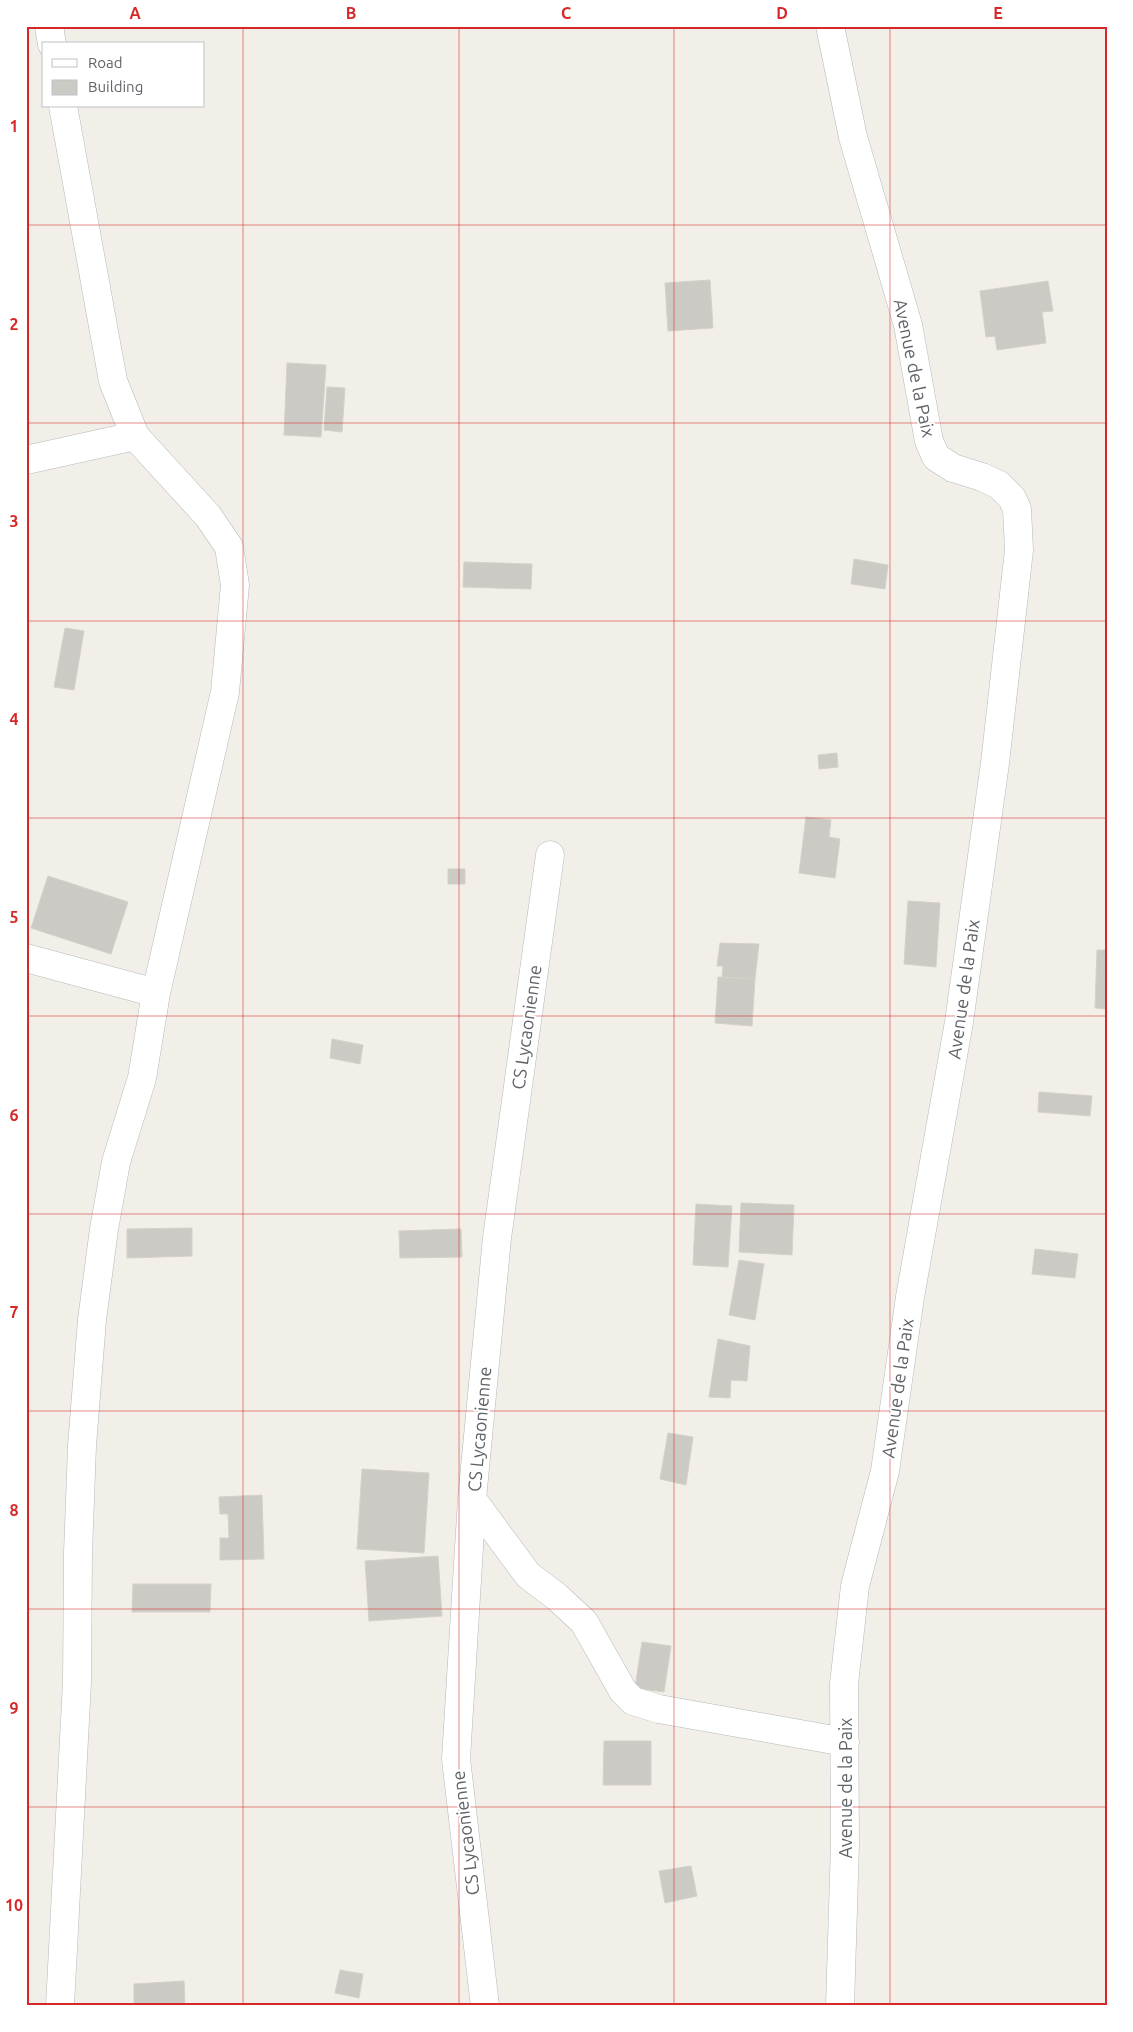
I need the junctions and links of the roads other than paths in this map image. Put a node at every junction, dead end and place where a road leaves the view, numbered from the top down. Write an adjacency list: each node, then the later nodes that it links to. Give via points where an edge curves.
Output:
1 (49, 26): 3 (street)
2 (830, 26): 11 (street, Avenue de la Paix, via 853,137 908,325 929,441 936,457 953,468 999,485 1012,498 1017,509 1019,550 959,1022 910,1297 885,1471 855,1586 844,1684)
3 (52, 42)
4 (63, 108): 5 (street, via 113,381)
5 (135, 436): 6 (street); 9 (street, via 208,516 229,547 235,585 226,692)
6 (26, 460)
7 (550, 855): 10 (street, CS Lycaonienne, via 497,1238)
8 (26, 958): 9 (street)
9 (156, 993): 12 (street, via 142,1078 116,1162 92,1320 82,1446 77,1682)
10 (472, 1499): 11 (street, via 528,1575 584,1622 623,1691 633,1701); 13 (street, CS Lycaonienne, via 456,1759)
11 (845, 1742): 14 (street, Avenue de la Paix, via 846,1844)
12 (60, 2006)
13 (485, 2006)
14 (840, 2006)

